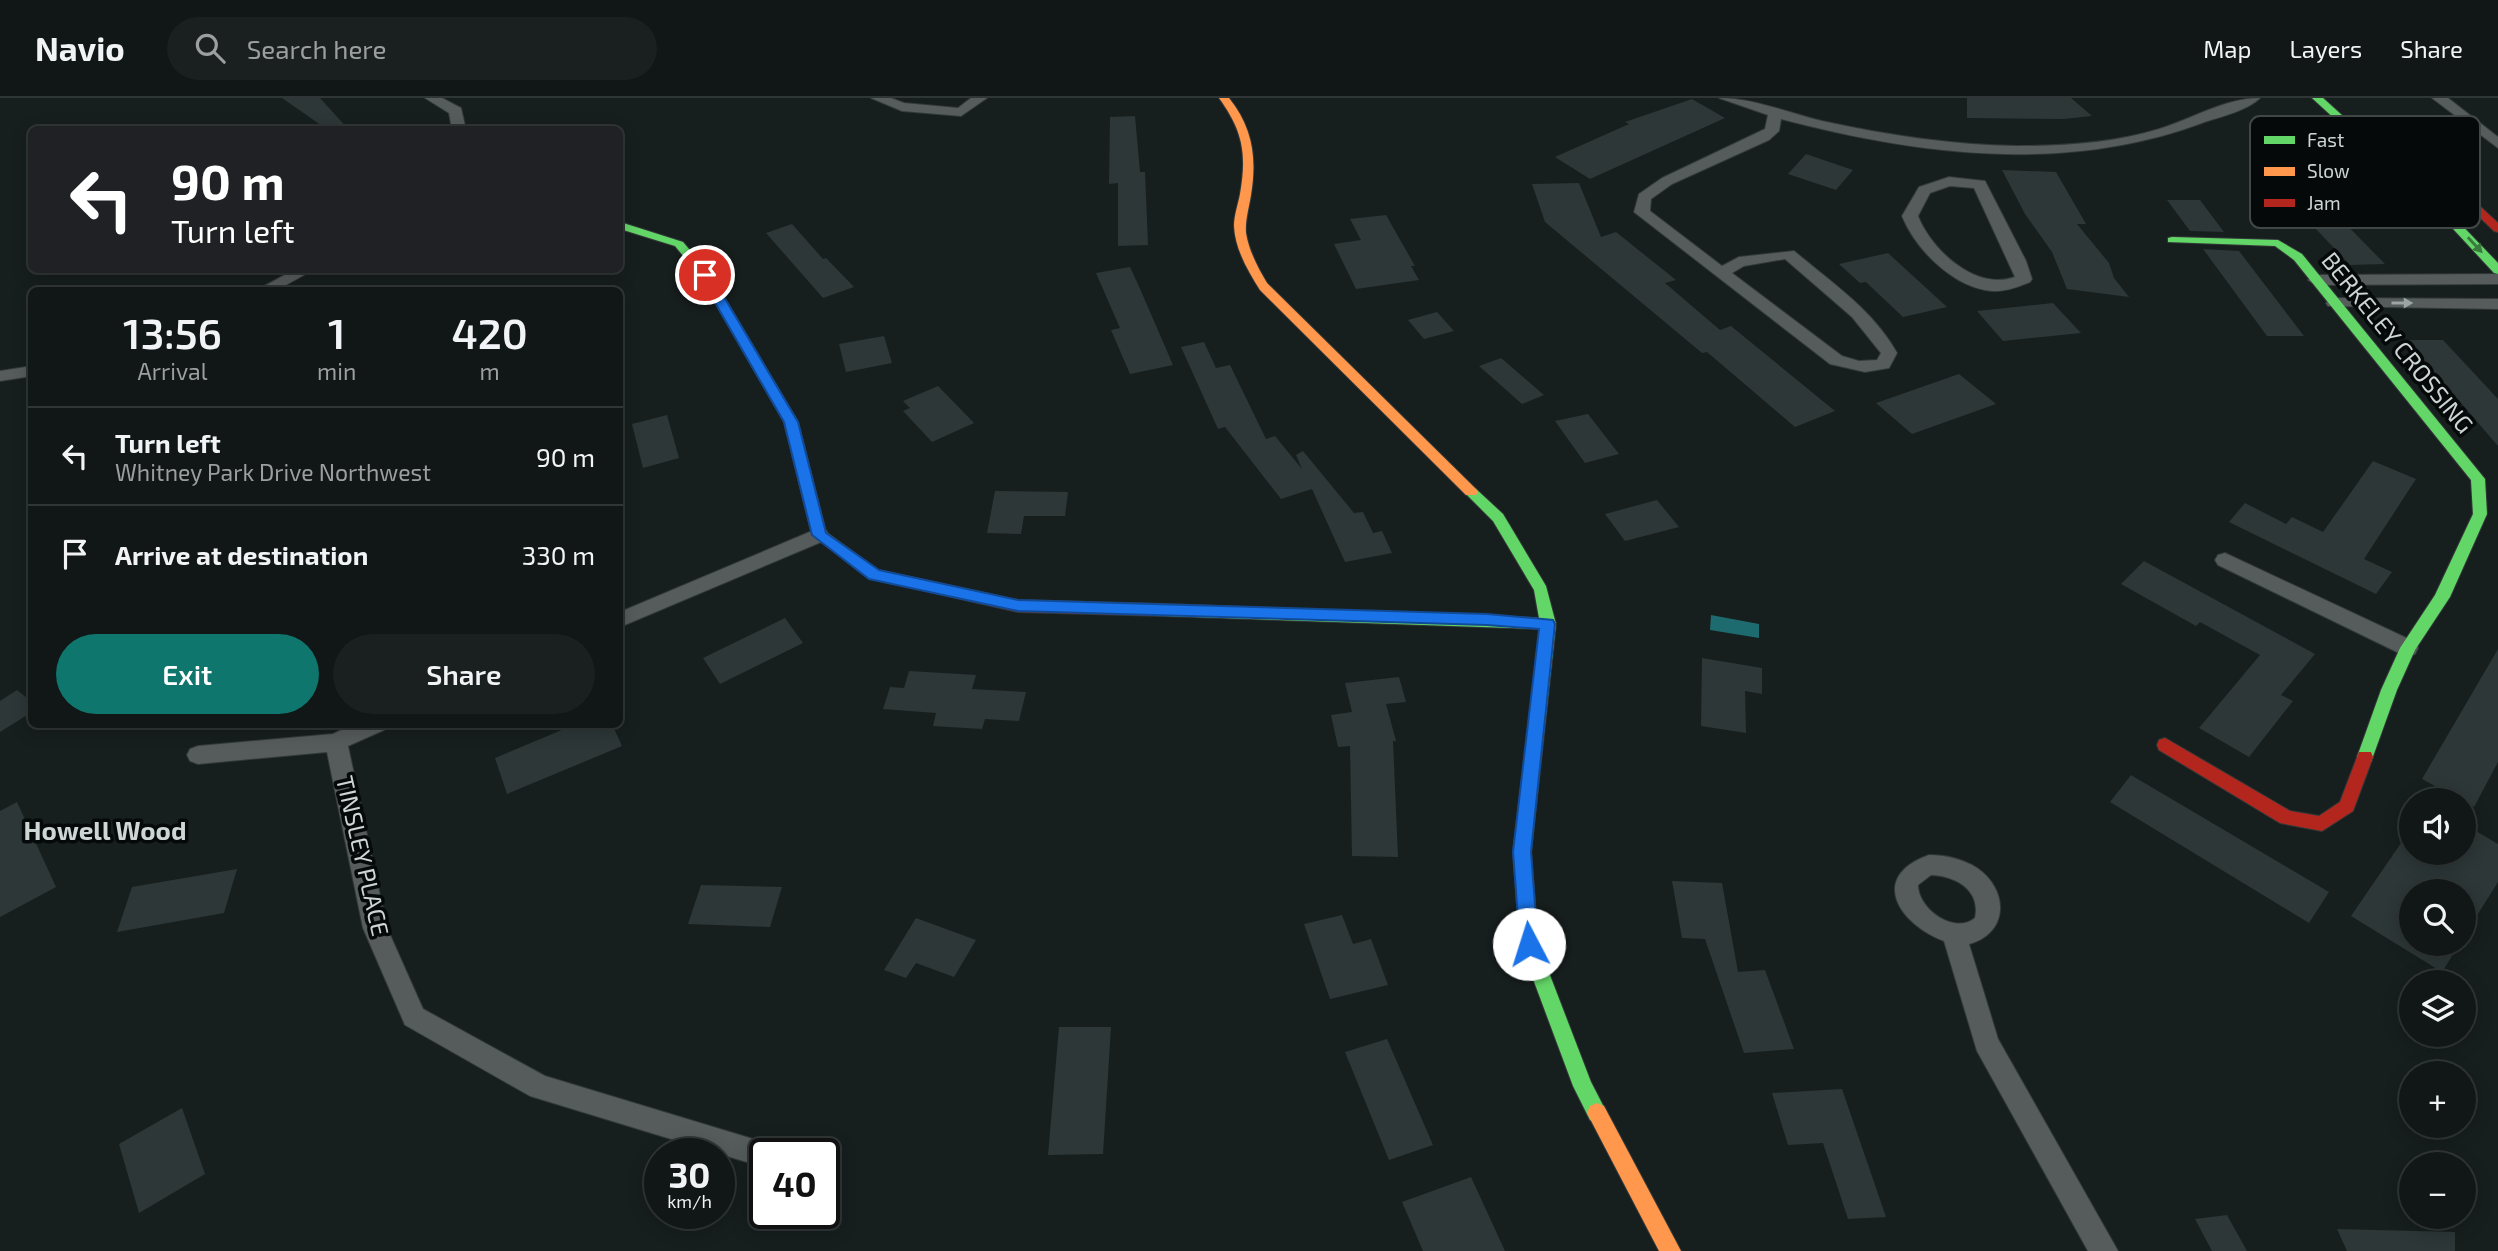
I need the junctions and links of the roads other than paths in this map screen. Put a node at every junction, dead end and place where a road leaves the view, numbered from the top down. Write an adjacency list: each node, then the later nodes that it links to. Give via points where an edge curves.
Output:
1 (432, 98): 14 (street, via 456,111)
2 (877, 98): 3 (street, via 902,107 961,112)
3 (979, 98)
4 (1224, 98): 36 (main road, via 1240,112 1246,127 1252,163 1240,227 1255,274 1270,298 1498,518 1541,590)
5 (1726, 98): 10 (street)
6 (2253, 98): 13 (street)
7 (2317, 98): 11 (main road, one-way to 11)
8 (2439, 98): 12 (street)
9 (2201, 102): 13 (street)
10 (1775, 113): 17 (street); 25 (street, via 1772,131 1764,137 1667,181 1644,197 1642,212)
11 (2337, 116)
12 (2462, 116)
13 (2193, 120): 17 (street, via 2166,132 2113,144 2038,151)
14 (458, 126)
15 (2480, 130): 16 (street)
16 (2498, 144)
17 (1971, 165): 17 (street, via 2023,273 2024,279 1985,285 1969,279 1913,229 1910,216 1924,190 1949,181)
18 (2480, 212): 21 (main road)
19 (623, 226): 33 (main road, via 679,244 705,275 791,422)
20 (2457, 228): 23 (main road, one-way to 23)
21 (2498, 229)
22 (2172, 240): 26 (main road, BERKELEY CROSSING, via 2278,243 2298,257)
23 (2498, 270)
24 (299, 273): 28 (street)
25 (1721, 273): 25 (street, via 1836,360 1858,367 1883,364 1888,353 1867,322 1788,254 1739,262)
26 (2316, 279): 27 (street); 29 (main road, BERKELEY CROSSING)
27 (2498, 279)
28 (271, 287)
29 (2334, 303): 30 (street, one-way to 30); 37 (main road, BERKELEY CROSSING, via 2478,479 2480,514 2442,597)
30 (2498, 304)
31 (28, 372): 32 (street)
32 (0, 376)
33 (819, 535): 35 (street); 36 (main road, via 875,575 1018,606)
34 (2225, 559): 37 (street)
35 (623, 619)
36 (1548, 624): 44 (main road, via 1522,852 1529,944 1583,1086)
37 (2408, 648): 40 (main road, BERKELEY CROSSING, via 2347,806 2322,824 2287,818)
38 (367, 728): 39 (street)
39 (336, 742): 41 (street); 43 (street, TINSLEY PLACE, via 375,928 414,1017 538,1087)
40 (2165, 746)
41 (198, 755)
42 (1954, 934): 45 (street, via 1986,1043)
43 (749, 1150)
44 (1670, 1251)
45 (2104, 1251)

